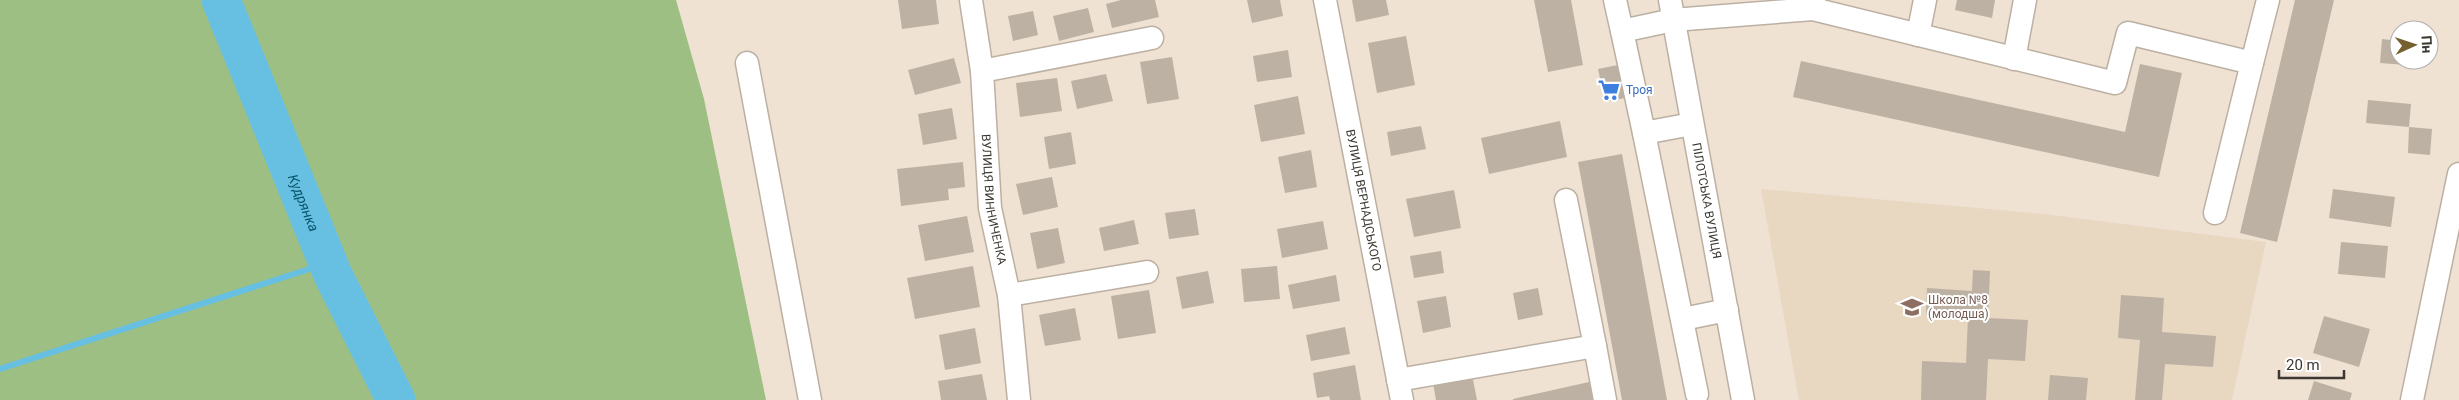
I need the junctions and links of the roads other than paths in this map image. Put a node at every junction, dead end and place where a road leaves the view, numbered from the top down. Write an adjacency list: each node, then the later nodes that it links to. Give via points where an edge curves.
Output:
1 (971, 0): 15 (street, ВУЛИЦЯ ВИННИЧЕНКА)
2 (1325, 0): 26 (street, ВУЛИЦЯ ВЕРНАДСЬКОГО)
3 (1615, 0): 9 (street)
4 (1925, 0): 10 (street)
5 (2025, 0): 12 (street)
6 (2268, 0): 14 (street)
7 (1814, 4): 8 (street); 10 (street)
8 (1671, 10): 9 (street); 16 (street, ПІЛОТСЬКА ВУЛИЦЯ)
9 (1622, 31): 17 (street)
10 (1918, 35): 12 (street)
11 (1152, 38): 15 (street)
12 (2014, 59): 14 (street, via 2114,83 2128,33)
13 (747, 63): 28 (street)
14 (2252, 63): 20 (street)
15 (982, 71): 22 (street, ВУЛИЦЯ ВИННИЧЕНКА, via 990,208)
16 (1692, 124): 17 (street); 23 (street, ПІЛОТСЬКА ВУЛИЦЯ)
17 (1644, 133): 24 (street)
18 (2458, 178): 32 (street)
19 (1566, 200): 25 (street)
20 (2215, 213)
21 (1147, 272): 22 (street)
22 (1009, 295): 29 (street, ВУЛИЦЯ ВИННИЧЕНКА)
23 (1727, 310): 24 (street); 31 (street, ПІЛОТСЬКА ВУЛИЦЯ)
24 (1683, 319): 27 (street)
25 (1595, 346): 26 (street); 30 (street)
26 (1400, 390)
27 (1697, 394)
28 (810, 400)
29 (1019, 400)
30 (1605, 400)
31 (1743, 400)
32 (2412, 400)

